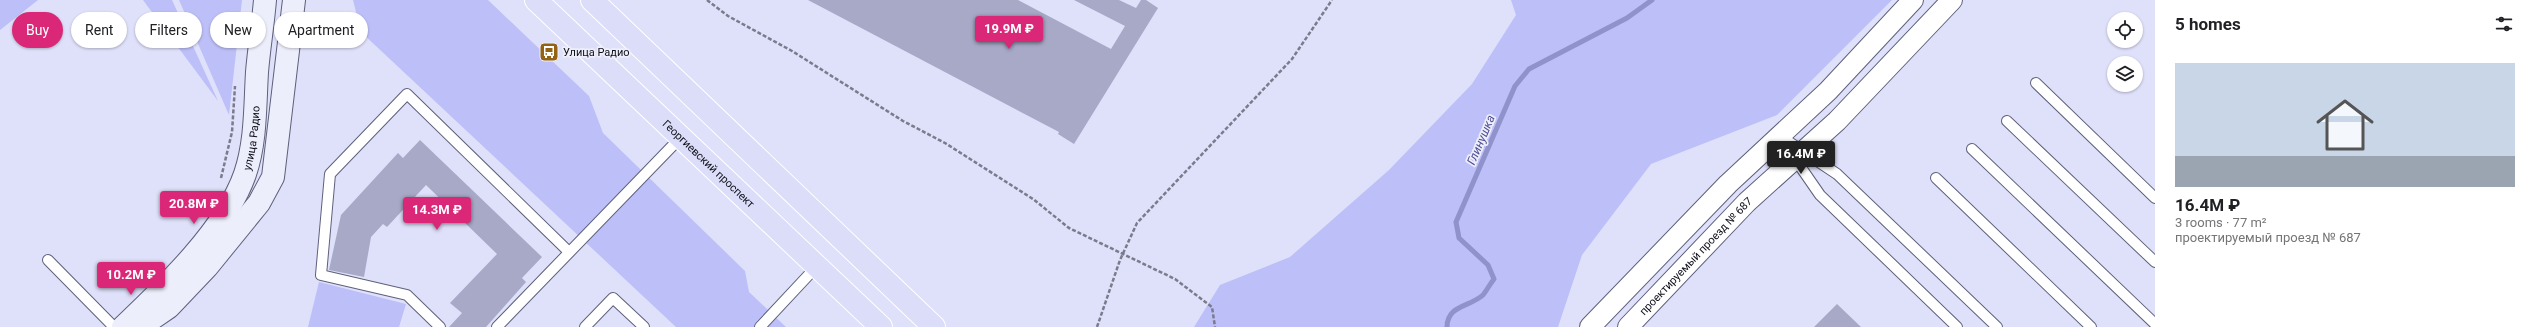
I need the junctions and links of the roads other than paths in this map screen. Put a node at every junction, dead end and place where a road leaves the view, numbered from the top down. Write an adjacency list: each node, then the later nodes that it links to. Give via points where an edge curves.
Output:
1 (265, 0): 21 (main road, улица Радио, via 250,156 239,189 219,222 198,248)
2 (294, 0): 22 (main road, via 273,177 259,203 207,266 169,307)
3 (536, 0): 10 (main road, Георгиевский проспект)
4 (592, 0): 29 (main road)
5 (1913, 0): 9 (street, via 1828,91)
6 (1952, 0): 12 (street, проектируемый проезд № 687, via 1837,121)
7 (2036, 83): 14 (lane)
8 (2007, 120): 17 (lane)
9 (1780, 136): 12 (lane); 30 (street, via 1728,184)
10 (681, 137): 15 (lane); 18 (main road, Георгиевский проспект)
11 (1972, 149): 19 (lane)
12 (1799, 155): 31 (street, проектируемый проезд № 687, via 1747,202); 32 (lane, via 1820,195); 33 (lane, via 1837,174)
13 (1936, 178): 34 (lane)
14 (2155, 198)
15 (569, 252): 23 (lane, via 406,94 330,174 321,276 407,295); 24 (lane)
16 (48, 260): 20 (lane)
17 (2155, 262)
18 (817, 266): 27 (lane); 28 (main road, Георгиевский проспект)
19 (2155, 323)
20 (114, 327)
21 (123, 327)
22 (140, 327)
23 (440, 327)
24 (497, 327)
25 (585, 327): 26 (lane, via 613,298)
26 (644, 327)
27 (760, 327)
28 (881, 327)
29 (934, 327)
30 (1590, 327)
31 (1628, 327)
32 (1957, 327)
33 (1997, 327)
34 (2091, 327)

